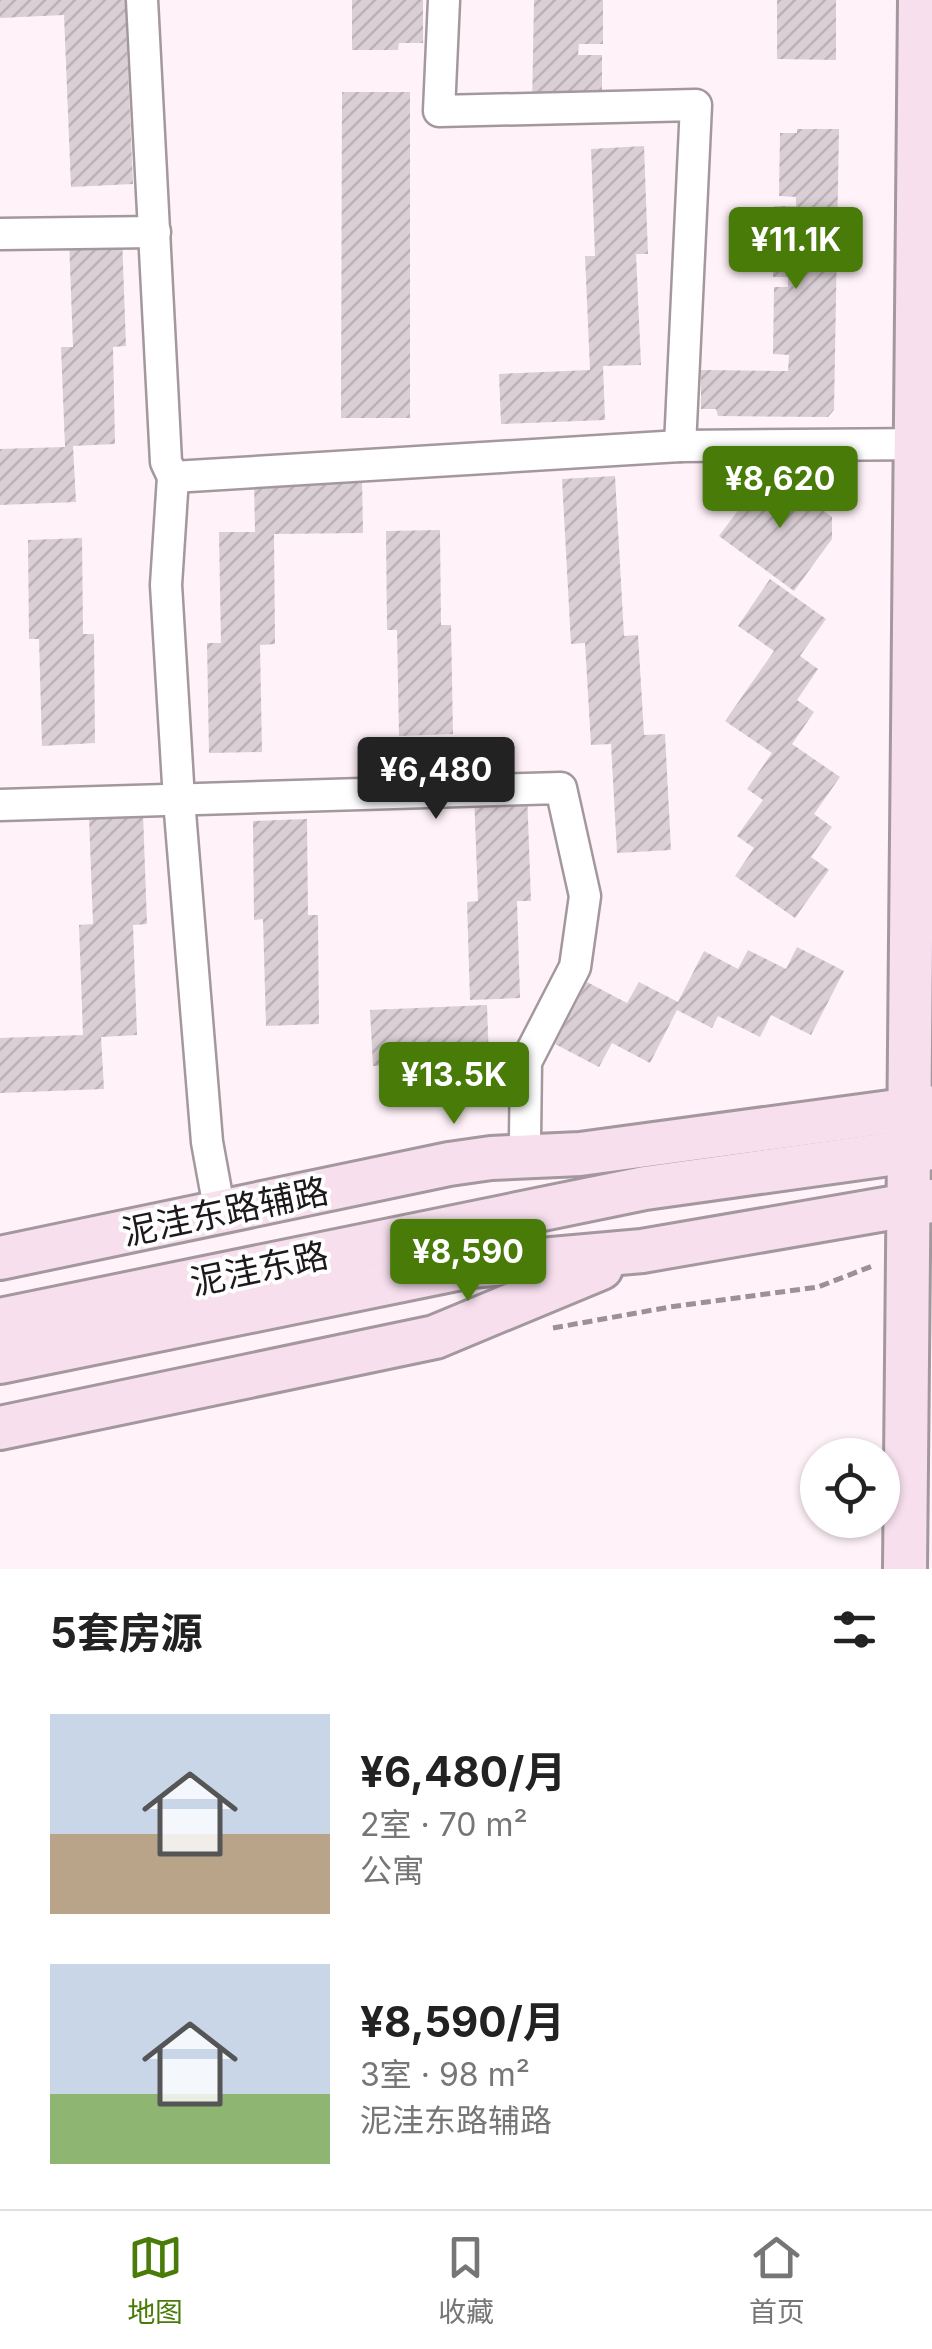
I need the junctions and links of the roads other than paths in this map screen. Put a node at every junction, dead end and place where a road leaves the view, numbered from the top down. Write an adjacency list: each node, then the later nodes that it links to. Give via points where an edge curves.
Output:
1 (142, 0): 4 (street)
2 (444, 0): 7 (street, via 439,111 696,106)
3 (920, 0): 6 (main road)
4 (154, 232): 5 (street); 8 (street, via 166,462)
5 (0, 234)
6 (924, 444): 7 (street); 12 (main road)
7 (680, 446): 8 (street)
8 (173, 478): 10 (street, via 166,585)
9 (932, 718): 12 (main road)
10 (179, 800): 11 (street); 13 (street, via 561,788 585,896 575,967 526,1062); 15 (street, via 207,1142)
11 (0, 805)
12 (921, 1132): 14 (main road); 15 (main road, 泥洼东路辅路, via 491,1158); 18 (main road, 泥洼东路)
13 (525, 1138)
14 (922, 1202): 16 (main road, 泥洼东路); 21 (main road); 22 (main road)
15 (220, 1213): 17 (main road, 泥洼东路辅路)
16 (642, 1251): 19 (main road, 泥洼东路, via 471,1266); 20 (main road, via 435,1337)
17 (0, 1258)
18 (0, 1320)
19 (0, 1362)
20 (0, 1428)
21 (905, 1569)
22 (925, 1569)

